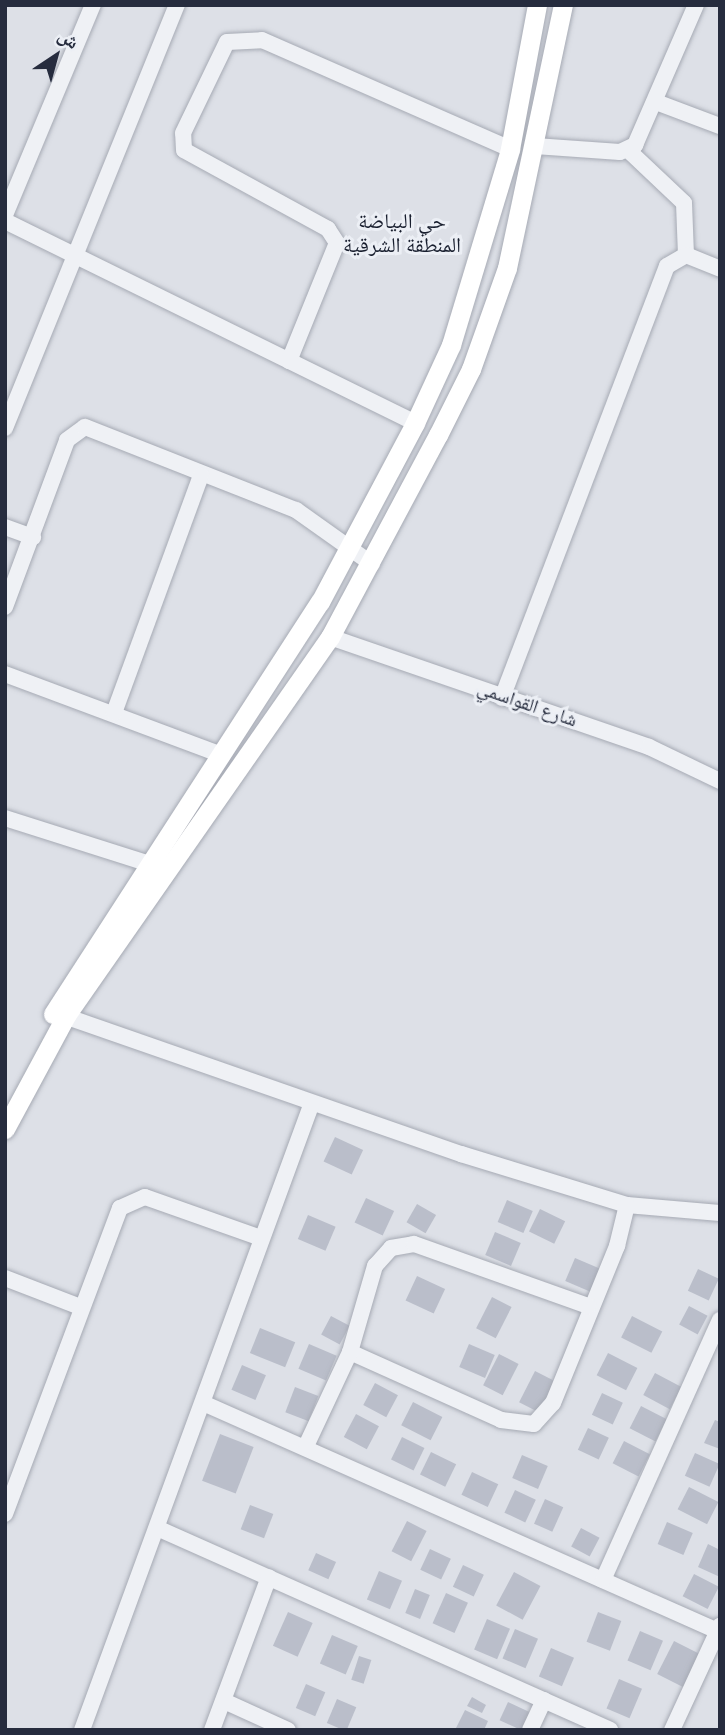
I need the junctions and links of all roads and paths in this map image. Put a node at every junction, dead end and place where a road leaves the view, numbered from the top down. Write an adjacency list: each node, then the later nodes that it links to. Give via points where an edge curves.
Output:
1 (93, 5): 11 (street)
2 (177, 5): 13 (street)
3 (537, 5): 9 (main road)
4 (563, 5): 8 (main road)
5 (696, 5): 6 (street)
6 (656, 102): 7 (street); 10 (street)
7 (720, 126)
8 (535, 146): 10 (street); 23 (main road, via 507,268 471,369)
9 (510, 149): 16 (street, via 262,40 227,42 183,134 184,150 328,229 337,243); 17 (main road, via 451,345)
10 (628, 150): 14 (street, via 684,203)
11 (5, 215)
12 (5, 221): 13 (street)
13 (74, 253): 16 (street); 18 (street)
14 (686, 255): 15 (street); 27 (street, via 667,266)
15 (720, 269)
16 (289, 361): 17 (street)
17 (415, 424): 22 (main road)
18 (5, 428)
19 (201, 475): 21 (street, via 95,427 76,430); 22 (street, via 296,510); 28 (street)
20 (5, 527): 21 (street)
21 (33, 537): 24 (street)
22 (351, 547): 23 (street); 29 (main road)
23 (372, 564): 25 (main road)
24 (5, 607)
25 (330, 637): 27 (street, شارع القواسمي); 30 (main road)
26 (5, 674): 28 (street)
27 (502, 698): 32 (street, شارع القواسمي, via 649,747)
28 (114, 713): 31 (street)
29 (250, 713): 30 (main road); 31 (main road)
30 (268, 725): 35 (main road)
31 (222, 755): 34 (main road)
32 (720, 781)
33 (7, 823): 34 (street)
34 (153, 865): 35 (main road)
35 (60, 1013): 36 (street); 37 (main road); 38 (main road)
36 (312, 1103): 39 (street); 41 (street)
37 (5, 1113)
38 (5, 1129)
39 (627, 1205): 40 (street); 43 (street, via 617,1246)
40 (720, 1213)
41 (261, 1238): 44 (street, via 145,1197 130,1199 116,1214); 47 (street)
42 (5, 1278): 44 (street)
43 (588, 1306): 46 (street, via 400,1244 375,1266); 46 (street, via 552,1403 534,1424 501,1420)
44 (80, 1307): 49 (street)
45 (720, 1320): 52 (street)
46 (350, 1352): 48 (street)
47 (203, 1403): 48 (street); 50 (street)
48 (306, 1446): 52 (street)
49 (5, 1514)
50 (157, 1528): 51 (street); 56 (street)
51 (269, 1577): 54 (street); 55 (street)
52 (603, 1580): 53 (street)
53 (719, 1630): 61 (street)
54 (544, 1700): 59 (street); 60 (street)
55 (224, 1701): 57 (street); 58 (street)
56 (82, 1730)
57 (212, 1730)
58 (288, 1730)
59 (530, 1730)
60 (610, 1730)
61 (672, 1730)

